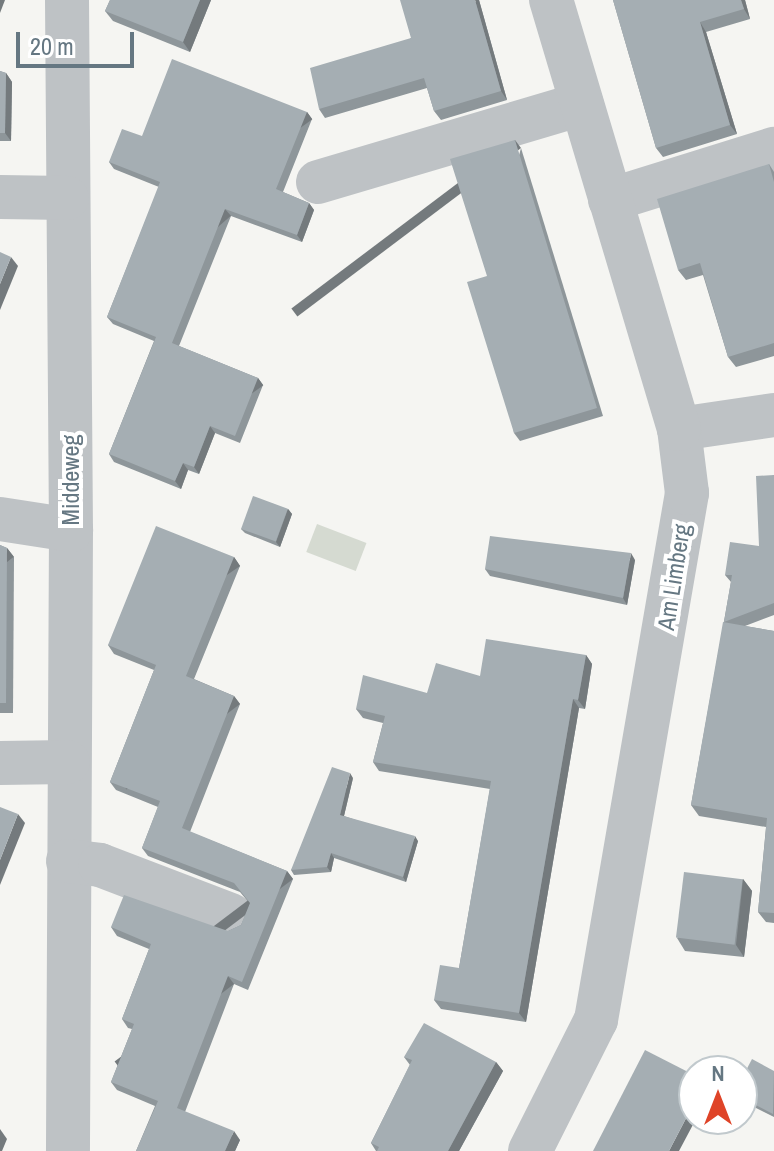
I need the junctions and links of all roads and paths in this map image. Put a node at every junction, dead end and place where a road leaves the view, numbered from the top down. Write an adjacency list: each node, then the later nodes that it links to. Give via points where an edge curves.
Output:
1 (67, 0): 7 (street, Middeweg)
2 (551, 0): 3 (street, Am Limberg)
3 (582, 104): 5 (street); 8 (street, Am Limberg)
4 (774, 149): 8 (street)
5 (318, 182)
6 (0, 197): 7 (street)
7 (67, 198): 12 (street, Middeweg)
8 (610, 200): 10 (street, Am Limberg)
9 (774, 415): 10 (street)
10 (679, 429): 18 (street, Am Limberg, via 687,493 596,1020)
11 (0, 519): 12 (street)
12 (71, 530): 13 (street, Middeweg)
13 (68, 762): 14 (street); 15 (street, Middeweg)
14 (0, 763)
15 (68, 861): 16 (street, via 100,865); 17 (street, Middeweg)
16 (231, 915)
17 (68, 1151)
18 (530, 1151)

